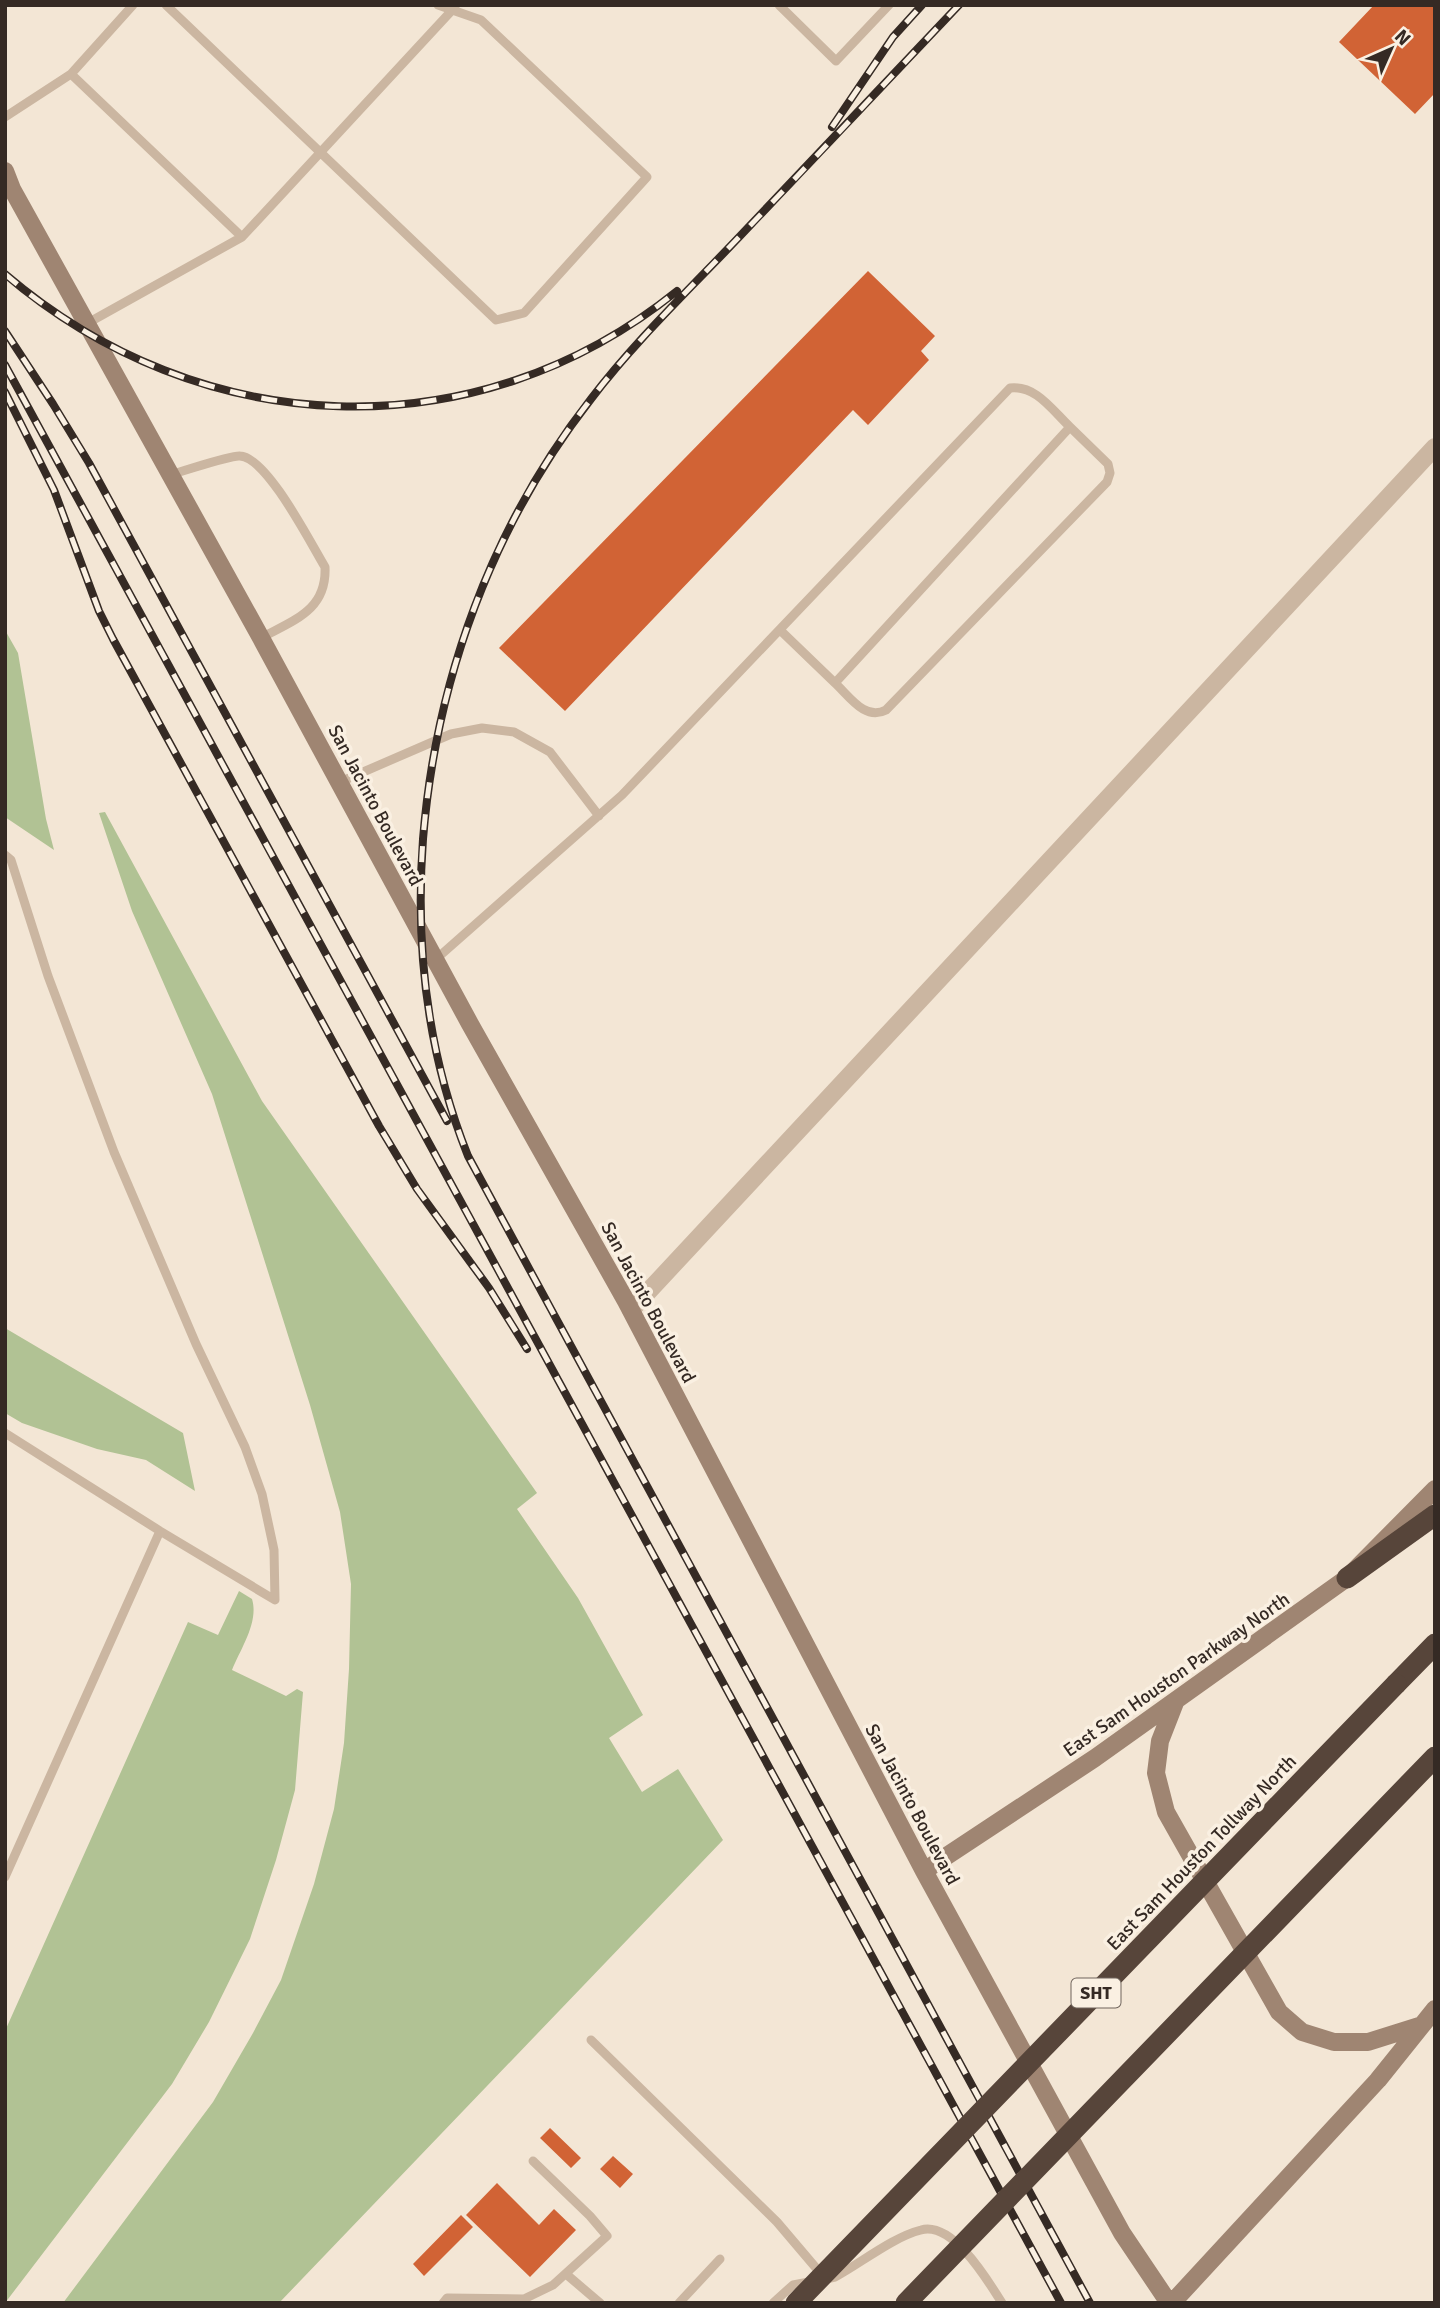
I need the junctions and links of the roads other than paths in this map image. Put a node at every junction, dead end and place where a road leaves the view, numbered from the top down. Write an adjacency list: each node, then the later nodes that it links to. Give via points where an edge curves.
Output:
1 (132, 5): 7 (lane)
2 (166, 5): 9 (lane)
3 (438, 5): 6 (lane)
4 (779, 5): 5 (lane, via 836,61)
5 (888, 5)
6 (454, 8): 9 (lane); 9 (lane, via 481,20 647,177 523,313 496,320)
7 (71, 74): 8 (lane); 11 (lane)
8 (5, 117)
9 (321, 152): 11 (lane)
10 (5, 172): 12 (main road, San Jacinto Boulevard)
11 (242, 237): 12 (lane)
12 (86, 324): 15 (main road, San Jacinto Boulevard)
13 (1070, 427): 16 (lane, via 1033,391 1010,388); 18 (lane); 18 (lane, via 1108,464 1107,482 886,710 868,713)
14 (1435, 447): 23 (street)
15 (172, 474): 17 (main road, San Jacinto Boulevard); 17 (lane, via 240,456 252,460 267,474 325,567 321,597 303,615)
16 (780, 630): 18 (lane); 20 (lane)
17 (261, 638): 19 (main road, San Jacinto Boulevard)
18 (835, 683)
19 (340, 782): 20 (lane, via 451,734 482,728 514,732 550,752); 22 (main road, San Jacinto Boulevard)
20 (599, 816): 22 (lane)
21 (5, 855): 27 (lane, via 11,860 48,976 114,1152 245,1447 262,1494 274,1550 275,1600)
22 (435, 960): 23 (main road, San Jacinto Boulevard)
23 (631, 1310): 32 (main road, San Jacinto Boulevard)
24 (5, 1433): 27 (lane)
25 (1435, 1489): 28 (main road, East Sam Houston Parkway North)
26 (1435, 1515): 28 (highway)
27 (160, 1531): 33 (lane)
28 (1347, 1578): 30 (main road, East Sam Houston Parkway North)
29 (1435, 1644): 45 (highway, East Sam Houston Tollway North / SHT, bridge)
30 (1176, 1700): 32 (main road, East Sam Houston Parkway North); 35 (main road, via 1160,1741 1156,1773 1166,1812 1279,2012 1302,2032 1334,2042 1368,2042)
31 (1435, 1757): 46 (highway, bridge)
32 (924, 1871): 48 (main road, San Jacinto Boulevard, via 1122,2233)
33 (5, 1877)
34 (1435, 2009): 35 (main road)
35 (1422, 2025): 48 (main road, via 1378,2080)
36 (591, 2040): 40 (lane, via 777,2222)
37 (533, 2161): 39 (lane, via 607,2236)
38 (720, 2259): 43 (lane)
39 (566, 2274): 41 (lane, via 524,2299 447,2298); 42 (lane)
40 (825, 2279): 44 (lane, via 793,2285); 47 (lane, via 923,2229 943,2232 961,2248)
41 (443, 2303)
42 (600, 2303)
43 (680, 2303)
44 (774, 2303)
45 (796, 2303)
46 (906, 2303)
47 (1002, 2303)
48 (1171, 2303)

